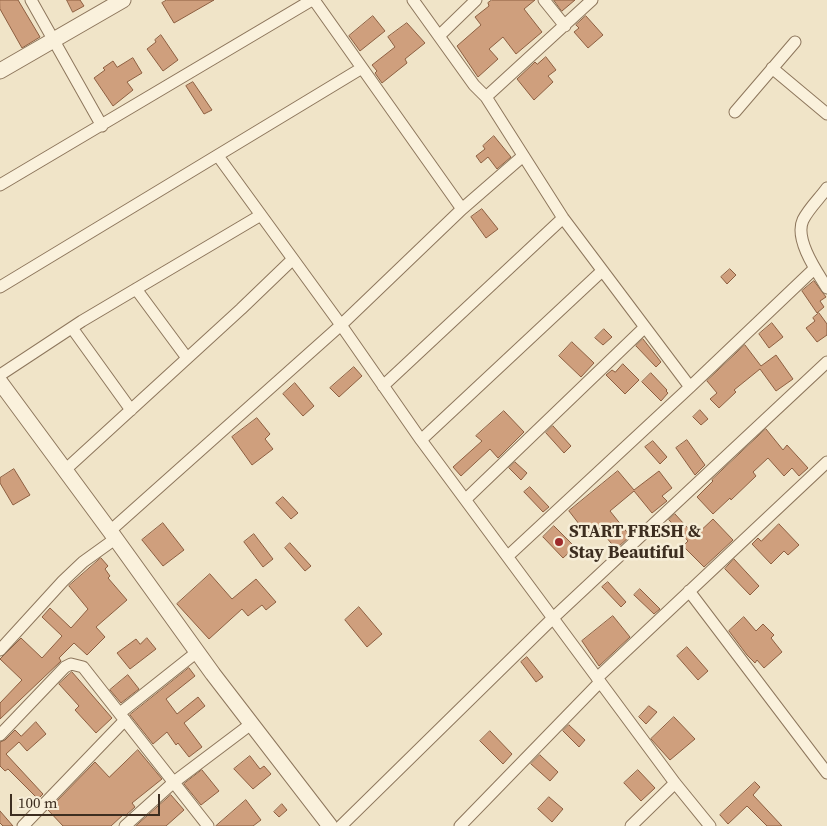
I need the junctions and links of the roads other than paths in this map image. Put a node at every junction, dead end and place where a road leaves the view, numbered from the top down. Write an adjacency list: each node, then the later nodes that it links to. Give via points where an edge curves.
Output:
1 (32, 0): 10 (street)
2 (123, 0): 10 (street)
3 (313, 0): 12 (street); 18 (street)
4 (413, 0): 9 (street)
5 (476, 0): 9 (street)
6 (544, 0): 8 (street)
7 (592, 0): 8 (street)
8 (565, 26): 15 (street)
9 (440, 35): 15 (street)
10 (55, 40): 14 (street); 18 (street)
11 (795, 42): 13 (street)
12 (362, 68): 19 (street); 23 (street)
13 (772, 68): 16 (street); 17 (street)
14 (0, 71)
15 (486, 97): 20 (street)
16 (735, 112)
17 (827, 114)
18 (102, 126): 21 (street)
19 (218, 156): 24 (street); 29 (street)
20 (523, 156): 23 (street); 25 (street)
21 (0, 185)
22 (827, 188): 27 (street, via 803,220 801,229)
23 (462, 209): 32 (street)
24 (261, 215): 26 (street); 31 (street)
25 (563, 218): 28 (street); 39 (street)
26 (293, 259): 32 (street); 35 (street)
27 (814, 268): 30 (street); 40 (street)
28 (602, 271): 33 (street); 42 (street)
29 (0, 287)
30 (827, 288)
31 (136, 289): 34 (street); 35 (street)
32 (341, 325): 39 (street); 46 (street)
33 (645, 327): 40 (street); 45 (street)
34 (72, 328): 37 (street); 41 (street)
35 (187, 358): 41 (street)
36 (827, 362): 49 (street)
37 (0, 375)
38 (0, 382): 44 (street)
39 (384, 386): 42 (street)
40 (690, 387): 47 (street)
41 (130, 410): 44 (street)
42 (421, 440): 45 (street)
43 (827, 462): 48 (street)
44 (65, 470): 46 (street)
45 (466, 499): 47 (street)
46 (113, 535): 50 (street, via 70,575); 51 (street)
47 (508, 556): 49 (street)
48 (689, 591): 52 (street); 56 (street)
49 (553, 618): 52 (street); 63 (street)
50 (0, 650)
51 (197, 652): 53 (street); 54 (street)
52 (599, 680): 58 (street); 64 (street)
53 (123, 717): 55 (street, via 83,667 72,664 64,667); 57 (street); 59 (street)
54 (251, 724): 57 (street); 62 (street)
55 (0, 735)
56 (827, 773)
57 (174, 782): 60 (street); 61 (street)
58 (674, 783): 65 (street); 66 (street)
59 (23, 826)
60 (125, 826)
61 (208, 826)
62 (330, 826)
63 (341, 826)
64 (460, 826)
65 (631, 826)
66 (710, 826)

